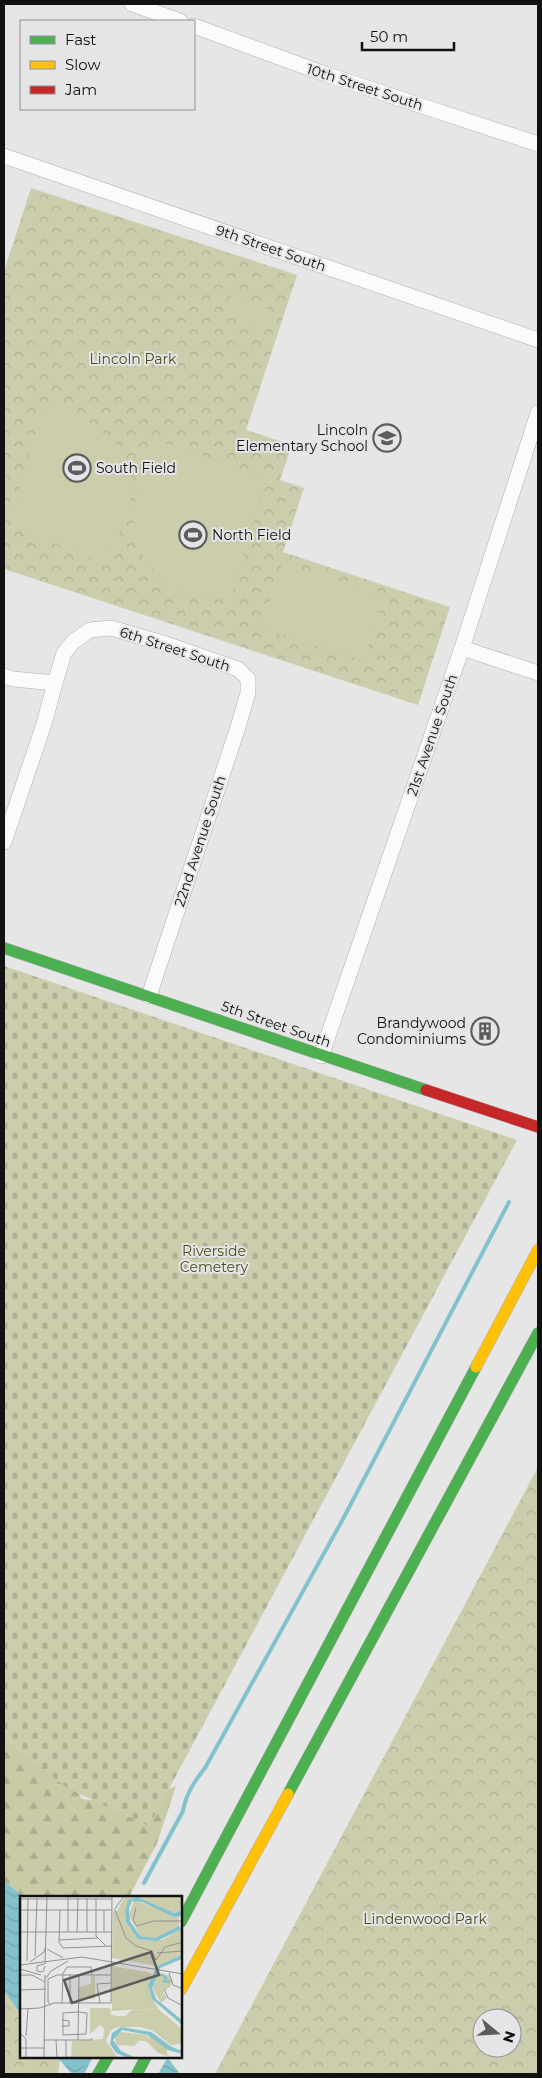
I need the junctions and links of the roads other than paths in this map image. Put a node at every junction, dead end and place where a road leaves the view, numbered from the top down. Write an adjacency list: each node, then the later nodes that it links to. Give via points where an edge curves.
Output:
1 (132, 4): 2 (street)
2 (177, 20)
3 (195, 26): 4 (street, 10th Street South, via 324,74)
4 (538, 144)
5 (4, 156): 6 (street, 9th Street South)
6 (538, 340)
7 (538, 413): 8 (street, 21st Avenue South)
8 (462, 648): 9 (street); 16 (street, 21st Avenue South)
9 (538, 673)
10 (4, 676): 11 (street)
11 (55, 683): 12 (street, 6th Street South, via 64,653 74,641 90,630 111,628 238,669 248,680); 13 (street, 6th Street South)
12 (248, 685): 15 (street, 22nd Avenue South, via 238,727)
13 (4, 842)
14 (4, 948): 15 (main road, 5th Street South)
15 (149, 996): 16 (main road, 5th Street South)
16 (321, 1056): 17 (main road, 5th Street South)
17 (538, 1127)
18 (538, 1250): 20 (main road)
19 (538, 1333): 21 (main road)
20 (182, 1920)
21 (182, 1988)
22 (107, 2058): 24 (main road)
23 (145, 2058): 25 (main road)
24 (98, 2074)
25 (137, 2074)

